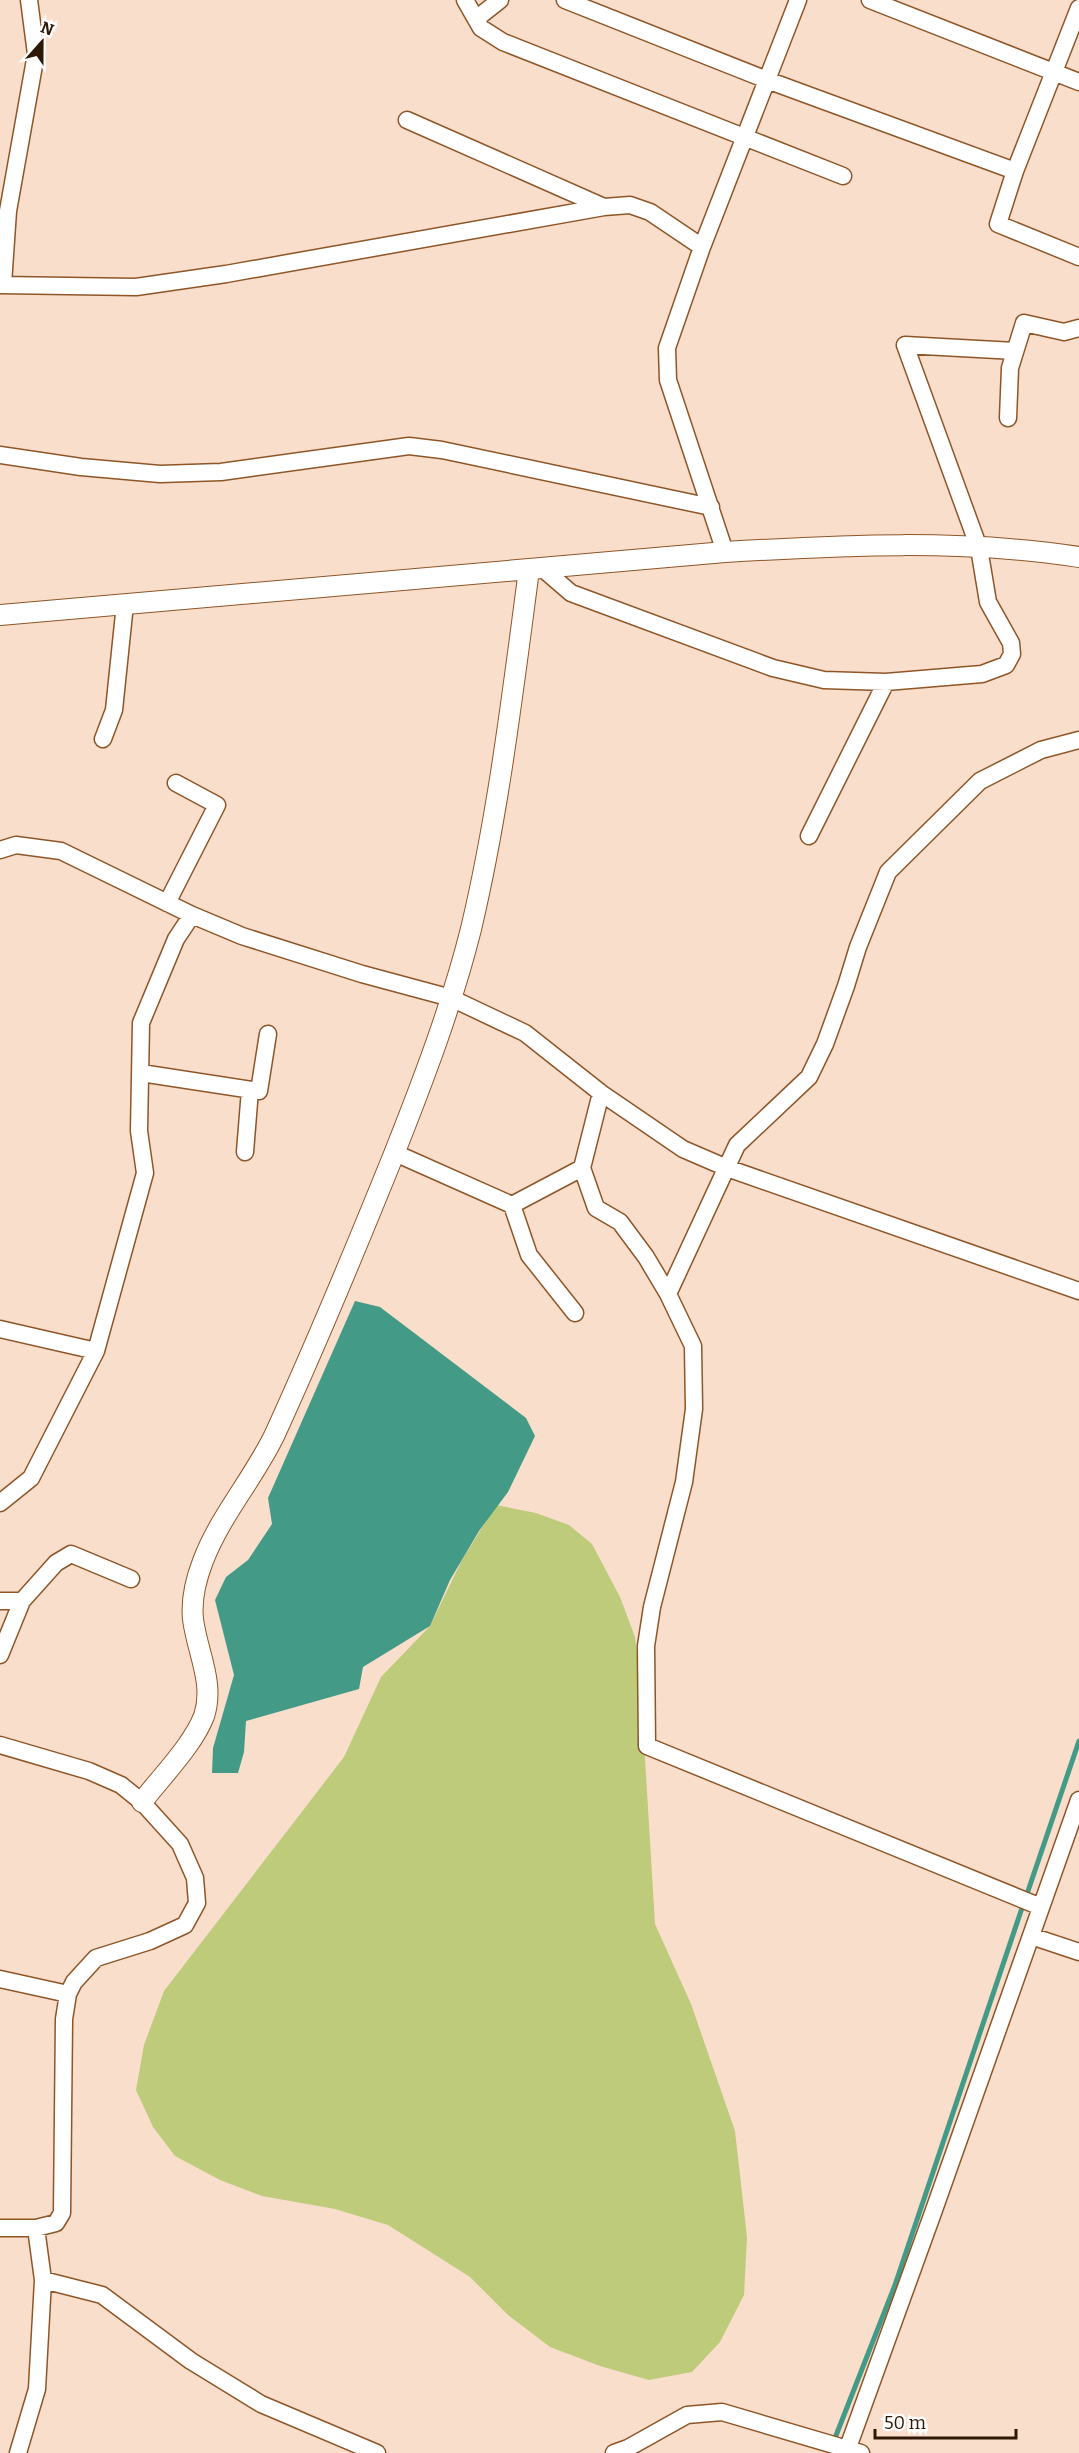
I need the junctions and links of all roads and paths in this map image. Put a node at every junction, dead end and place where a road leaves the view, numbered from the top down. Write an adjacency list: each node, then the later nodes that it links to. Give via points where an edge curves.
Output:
1 (29, 0): 19 (street, via 36,54 9,211)
2 (465, 0): 8 (street)
3 (500, 0): 8 (street)
4 (565, 0): 10 (street)
5 (798, 0): 10 (street)
6 (870, 0): 9 (street)
7 (1079, 8): 9 (street)
8 (476, 19): 13 (street, via 481,28 503,42)
9 (1054, 73): 11 (street); 14 (street)
10 (767, 80): 13 (street); 14 (street)
11 (1079, 82)
12 (407, 120): 16 (street)
13 (745, 137): 15 (street); 17 (street)
14 (1015, 171): 18 (street, via 998,224)
15 (843, 176)
16 (604, 207): 17 (street, via 630,205 650,212); 19 (street, via 136,287)
17 (702, 247): 24 (street, via 667,348 666,363 668,380)
18 (1079, 257)
19 (1, 285)
20 (1079, 328): 21 (street, via 1064,332 1024,322)
21 (1016, 351): 22 (street); 25 (street, via 905,345)
22 (1008, 418)
23 (0, 455): 24 (street, via 160,474 222,472 408,446)
24 (711, 507): 26 (street)
25 (979, 548): 26 (street, via 888,546); 27 (street); 31 (street, via 988,602 1011,643 1012,654 1006,665 982,674)
26 (725, 552): 28 (street)
27 (1079, 556)
28 (536, 569): 29 (street); 31 (street, via 571,593 773,668 824,680); 39 (street, via 495,810 471,929)
29 (125, 604): 30 (street); 32 (street, via 114,710)
30 (0, 615)
31 (886, 682): 35 (street)
32 (103, 739)
33 (1079, 740): 47 (street, via 1041,750 980,781 888,872 810,1077 736,1145)
34 (176, 783): 37 (street, via 217,805)
35 (809, 836)
36 (0, 850): 37 (street, via 16,845 61,851)
37 (167, 903): 38 (street)
38 (192, 915): 39 (street, via 242,936); 41 (street, via 176,939 141,1023)
39 (451, 998): 43 (street, via 525,1033); 45 (street)
40 (268, 1034): 42 (street, via 259,1091)
41 (141, 1073): 42 (street); 53 (street, via 139,1131 145,1173)
42 (250, 1090): 44 (street)
43 (601, 1093): 46 (street); 47 (street, via 682,1149)
44 (245, 1152)
45 (395, 1153): 48 (street); 61 (street, via 273,1437 206,1553 194,1600 208,1695 203,1717 193,1737)
46 (582, 1168): 48 (street); 50 (street, via 596,1208 620,1222)
47 (727, 1168): 49 (street); 50 (street)
48 (512, 1205): 51 (street, via 529,1255)
49 (1079, 1290)
50 (668, 1294): 62 (street, via 693,1346 694,1408 684,1482 646,1646 647,1746)
51 (575, 1313)
52 (0, 1329): 53 (street)
53 (96, 1351): 54 (street, via 31,1478)
54 (0, 1503)
55 (131, 1579): 57 (street, via 72,1554 56,1563)
56 (0, 1601): 57 (street)
57 (22, 1601): 58 (street)
58 (0, 1655)
59 (2, 1742): 61 (street, via 89,1771 121,1785)
60 (1079, 1800): 62 (street)
61 (142, 1802): 66 (street, via 180,1844 195,1878 197,1903 185,1925 96,1958)
62 (1041, 1906): 63 (street)
63 (1031, 1936): 64 (street); 70 (street)
64 (1079, 1952)
65 (0, 1979): 66 (street)
66 (68, 1994): 68 (street, via 64,2019 62,2213 56,2223)
67 (0, 2228): 68 (street)
68 (36, 2228): 69 (street)
69 (43, 2280): 71 (street, via 37,2389); 72 (street, via 102,2295 191,2361 261,2404)
70 (852, 2451): 73 (street, via 722,2412 687,2415)
71 (18, 2453)
72 (377, 2453)
73 (614, 2453)

